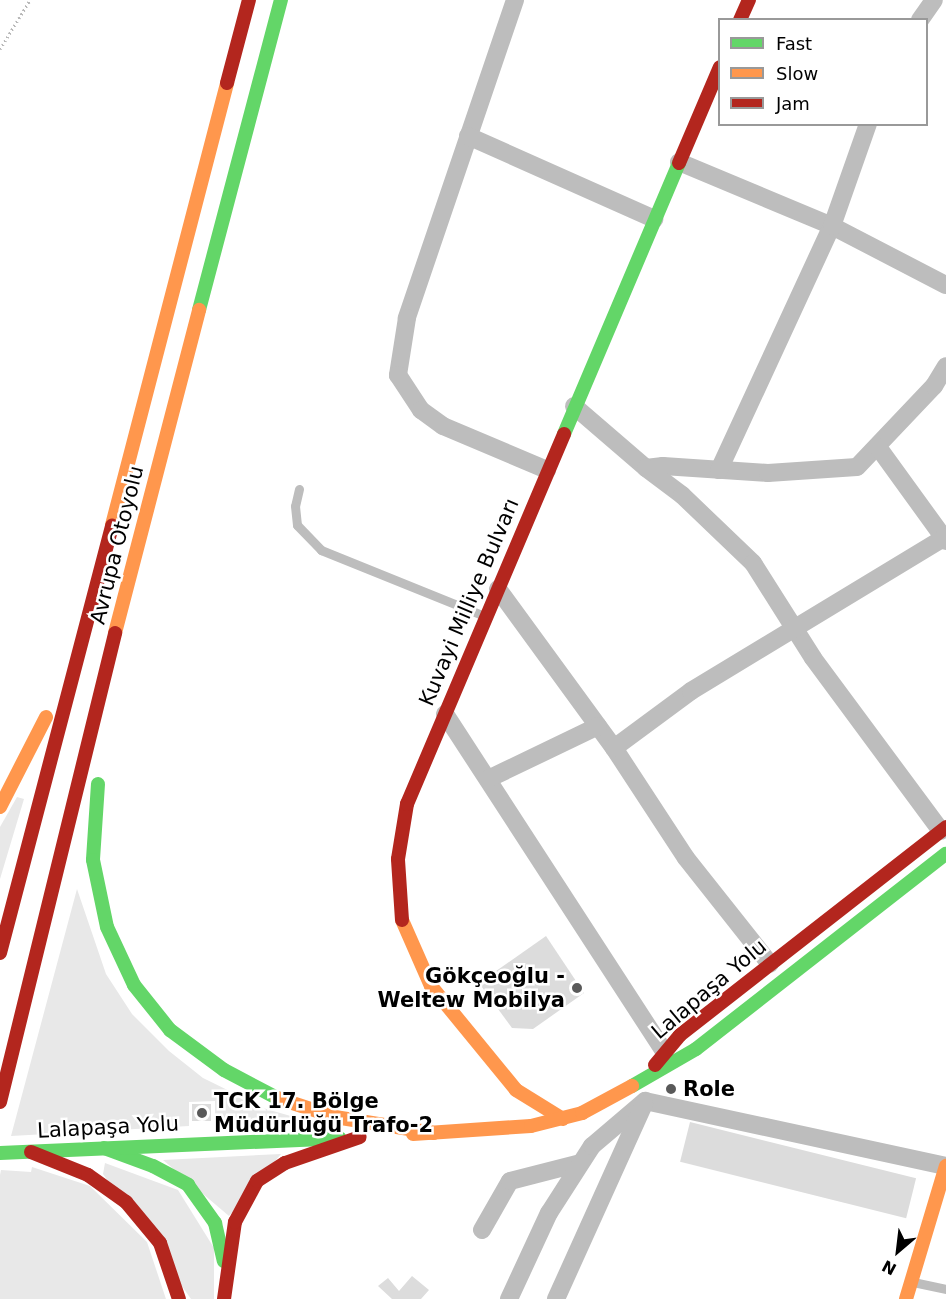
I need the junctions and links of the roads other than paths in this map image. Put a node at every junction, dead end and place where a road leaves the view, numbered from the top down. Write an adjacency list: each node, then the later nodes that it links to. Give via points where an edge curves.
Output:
1 (249, 0): 26 (main road, Avrupa Otoyolu)
2 (281, 0): 27 (main road, Avrupa Otoyolu)
3 (515, 0): 10 (street)
4 (748, 0): 6 (main road)
5 (934, 0): 7 (street)
6 (741, 18)
7 (921, 18)
8 (718, 72): 11 (main road, Kuvayi Milliye Bulvarı)
9 (867, 126): 13 (street)
10 (468, 136): 12 (street); 19 (street, via 407,318 398,375 421,410 443,426)
11 (679, 162): 12 (main road, Kuvayi Milliye Bulvarı); 13 (street)
12 (654, 219): 16 (main road, Kuvayi Milliye Bulvarı)
13 (832, 225): 14 (street); 20 (street)
14 (946, 285)
15 (946, 366): 17 (street, via 934,386)
16 (574, 406): 18 (street); 19 (main road, Kuvayi Milliye Bulvarı)
17 (878, 447): 20 (street, via 857,467 768,473); 22 (street)
18 (646, 468): 20 (street); 25 (street, via 682,495 753,562)
19 (547, 470): 23 (main road, Kuvayi Milliye Bulvarı)
20 (719, 470)
21 (299, 489): 24 (lane, via 294,506 297,525 321,550)
22 (945, 540): 25 (street)
23 (498, 590): 24 (main road, Kuvayi Milliye Bulvarı); 29 (street)
24 (486, 617): 28 (main road, Kuvayi Milliye Bulvarı)
25 (793, 627): 31 (street, via 691,691); 35 (street)
26 (71, 675): 34 (main road); 37 (main road, Avrupa Otoyolu)
27 (104, 679): 30 (main road); 42 (main road, Avrupa Otoyolu)
28 (445, 714): 33 (street); 43 (main road, Kuvayi Milliye Bulvarı, via 407,804 398,859 401,917 431,986 516,1090)
29 (598, 726): 31 (street); 33 (street)
30 (103, 744)
31 (614, 748): 38 (street, via 686,858)
32 (100, 772): 44 (main road, via 92,833 99,896 121,960 148,1007 198,1053 275,1097 335,1117)
33 (488, 779): 39 (street)
34 (0, 807)
35 (943, 829): 38 (main road, Lalapaşa Yolu)
36 (946, 854): 40 (main road, Lalapaşa Yolu, via 696,1049)
37 (0, 953)
38 (770, 964): 39 (main road, Lalapaşa Yolu)
39 (664, 1050): 40 (main road, Lalapaşa Yolu)
40 (647, 1075): 41 (street); 43 (main road, via 609,1099)
41 (645, 1101): 49 (street, via 592,1146); 50 (street); 58 (street)
42 (0, 1102)
43 (563, 1119): 44 (main road, via 531,1126)
44 (435, 1133): 45 (main road, Lalapaşa Yolu)
45 (360, 1137): 46 (main road, Lalapaşa Yolu); 52 (main road, via 285,1163 257,1181 235,1222)
46 (104, 1148): 47 (main road, Lalapaşa Yolu); 52 (main road, via 176,1177 199,1195 222,1245)
47 (31, 1152): 48 (main road, Lalapaşa Yolu); 55 (main road, via 88,1175 126,1202 160,1243)
48 (0, 1153)
49 (580, 1163): 51 (street, via 510,1181); 57 (street, via 549,1213)
50 (946, 1166): 53 (main road)
51 (482, 1230)
52 (225, 1272): 56 (main road)
53 (911, 1281): 54 (lane); 59 (main road)
54 (946, 1289)
55 (179, 1299)
56 (224, 1299)
57 (509, 1299)
58 (556, 1299)
59 (906, 1299)

